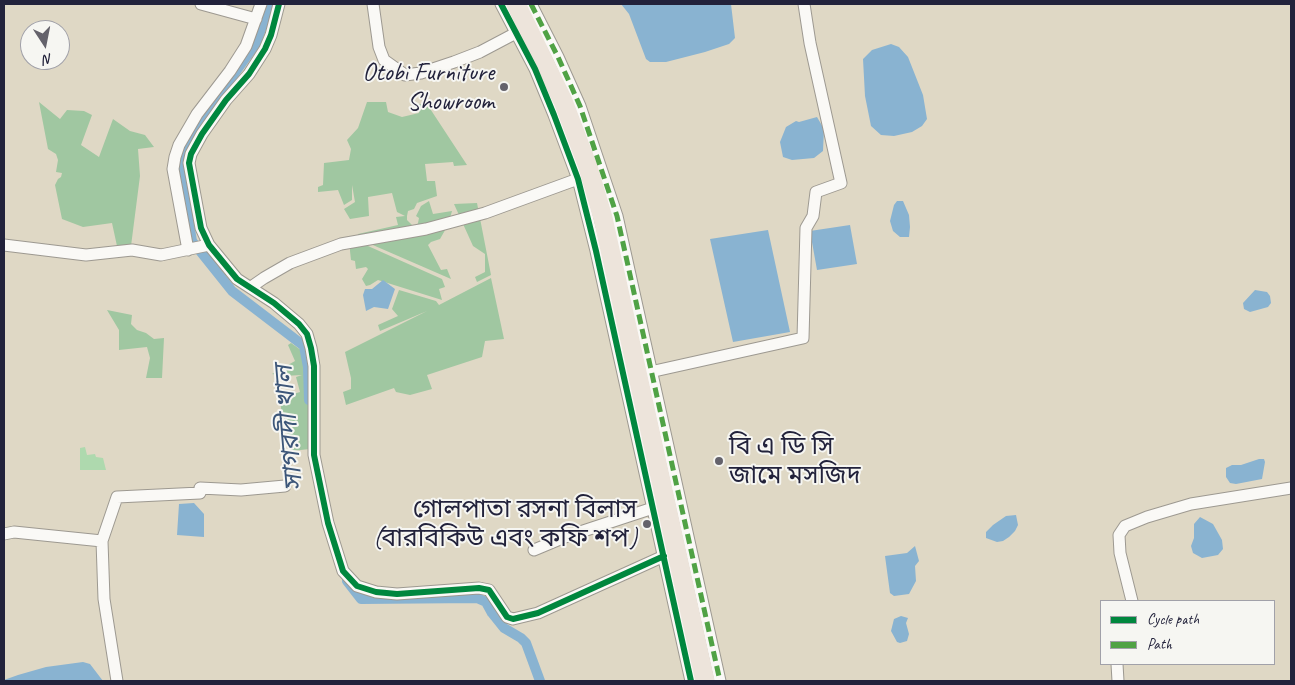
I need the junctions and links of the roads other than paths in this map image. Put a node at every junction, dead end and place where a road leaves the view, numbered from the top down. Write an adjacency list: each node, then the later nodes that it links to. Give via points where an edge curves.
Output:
1 (201, 4): 9 (street)
2 (261, 4): 9 (street)
3 (280, 4): 12 (street, via 265,49 191,154 189,163 194,193 201,228)
4 (373, 4): 10 (street, via 384,60 405,75 421,73 471,55)
5 (501, 4): 10 (street)
6 (516, 4): 28 (highway, via 563,100 603,218)
7 (531, 4): 16 (street, via 580,106 607,183)
8 (804, 4): 16 (street, via 841,184 816,192 813,216 806,228 803,338)
9 (256, 19): 14 (street, via 246,46 178,145 173,169)
10 (516, 33): 11 (street, via 554,115)
11 (578, 179): 15 (street, via 485,213 426,229 341,244 290,263); 19 (street)
12 (209, 245): 14 (street); 15 (street, via 237,279)
13 (4, 246): 14 (street, via 86,255 132,250 161,255)
14 (188, 250)
15 (251, 287): 23 (street, via 307,334 314,366 314,455 328,522 343,571 357,586 397,594 489,590 507,616 514,620 538,613)
16 (650, 372): 29 (street)
17 (285, 486): 21 (street, via 240,490 200,488 200,493 117,497)
18 (1291, 488): 24 (street, via 1191,504 1125,526 1119,535 1120,553)
19 (653, 508): 22 (street); 23 (street)
20 (4, 534): 21 (street, via 14,532)
21 (102, 541): 26 (street, via 104,599)
22 (534, 550)
23 (664, 556): 27 (street)
24 (1132, 600)
25 (1118, 665): 30 (street)
26 (117, 681)
27 (691, 681)
28 (705, 681)
29 (720, 681)
30 (1118, 681)

